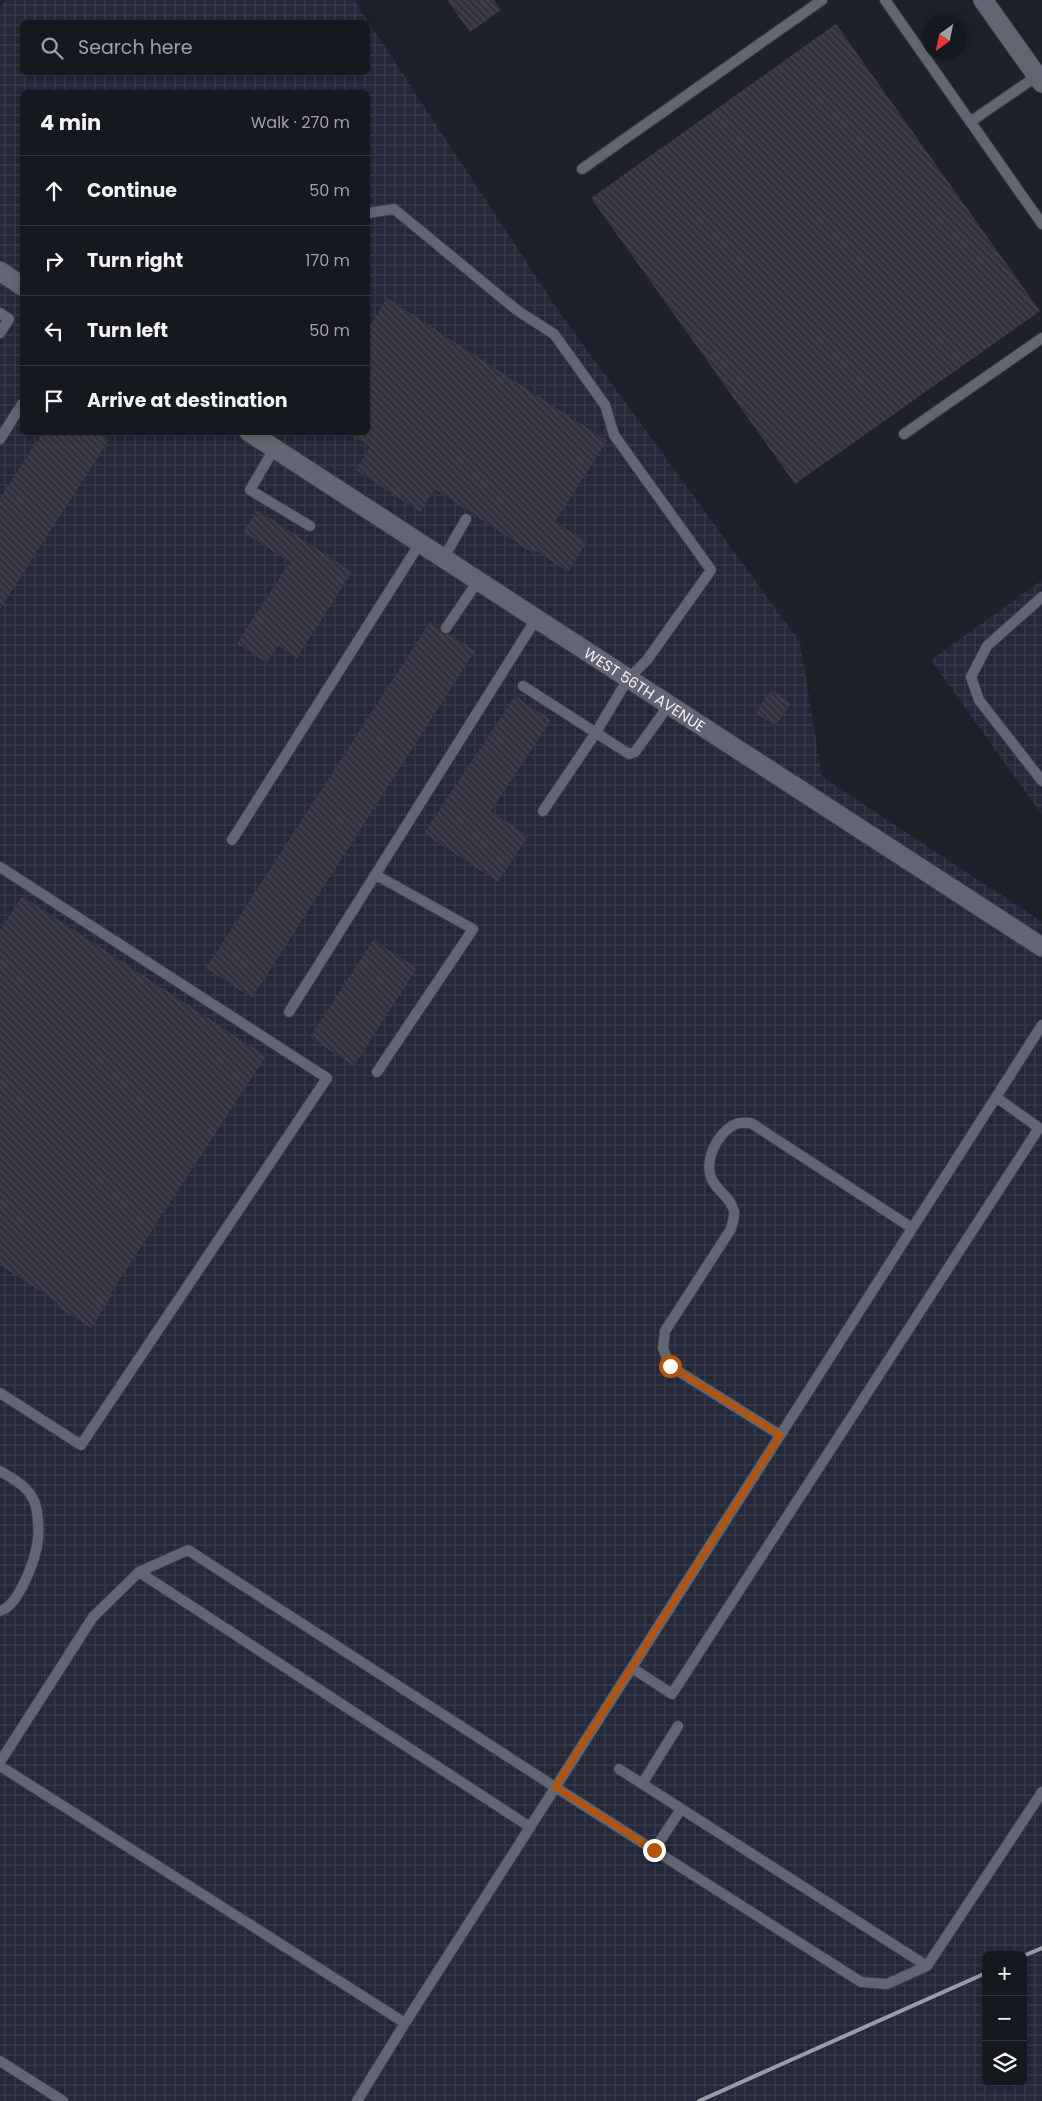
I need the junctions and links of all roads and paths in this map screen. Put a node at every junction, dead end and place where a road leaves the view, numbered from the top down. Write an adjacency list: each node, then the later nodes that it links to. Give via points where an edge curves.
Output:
1 (822, 0): 6 (lane)
2 (885, 0): 5 (lane)
3 (983, 0): 4 (street)
4 (1040, 80): 5 (lane)
5 (970, 122): 8 (lane)
6 (582, 169)
7 (370, 213): 27 (lane, via 394,209 518,311 554,334 605,405 614,435 711,570 646,660)
8 (1042, 224)
9 (0, 272): 10 (street)
10 (20, 285)
11 (0, 313): 12 (lane, via 9,319)
12 (0, 333)
13 (1042, 338): 15 (lane)
14 (20, 407): 17 (lane)
15 (904, 434)
16 (253, 435): 18 (street, WEST 56TH AVENUE)
17 (0, 439)
18 (274, 449): 20 (lane, via 250,490); 21 (street, WEST 56TH AVENUE)
19 (466, 519): 22 (lane)
20 (310, 526)
21 (420, 544): 22 (street, WEST 56TH AVENUE); 33 (lane)
22 (443, 558): 23 (street, WEST 56TH AVENUE)
23 (478, 581): 25 (street, WEST 56TH AVENUE); 26 (lane)
24 (1042, 597): 31 (lane, via 987,646 971,676 979,700)
25 (536, 619): 27 (street, WEST 56TH AVENUE); 35 (lane)
26 (446, 628)
27 (628, 679): 29 (street, WEST 56TH AVENUE); 30 (lane)
28 (523, 686): 30 (lane)
29 (670, 705): 30 (lane, via 635,752 630,754); 36 (street, WEST 56TH AVENUE)
30 (595, 734): 32 (lane)
31 (1042, 781)
32 (543, 811)
33 (232, 840)
34 (0, 867): 42 (lane, via 327,1078 81,1446)
35 (376, 875): 37 (lane); 39 (lane, via 473,929)
36 (1042, 947)
37 (289, 1012)
38 (1042, 1025): 40 (lane)
39 (377, 1072)
40 (996, 1097): 41 (lane); 47 (lane, via 1039,1128 672,1694)
41 (912, 1228): 43 (lane); 43 (lane, via 751,1123 737,1123 714,1147 709,1166 713,1182 729,1198 735,1213 731,1229 665,1331 663,1348 670,1366)
42 (0, 1393)
43 (780, 1435): 47 (lane)
44 (0, 1472): 46 (lane, via 27,1488 35,1503 38,1538 24,1585 6,1610)
45 (139, 1572): 49 (lane, via 93,1617); 53 (lane, via 188,1550); 56 (lane)
46 (0, 1611)
47 (632, 1668): 53 (lane)
48 (678, 1726): 52 (lane)
49 (0, 1762)
50 (0, 1766): 59 (lane)
51 (619, 1769): 52 (lane)
52 (642, 1784): 55 (lane)
53 (555, 1787): 56 (lane); 57 (lane)
54 (1042, 1792): 58 (lane)
55 (681, 1809): 57 (lane); 58 (lane)
56 (530, 1827): 59 (lane)
57 (654, 1850): 58 (lane, via 861,1982 887,1984)
58 (927, 1966)
59 (405, 2023): 62 (lane)
60 (0, 2061): 61 (lane)
61 (62, 2101)
62 (357, 2101)

